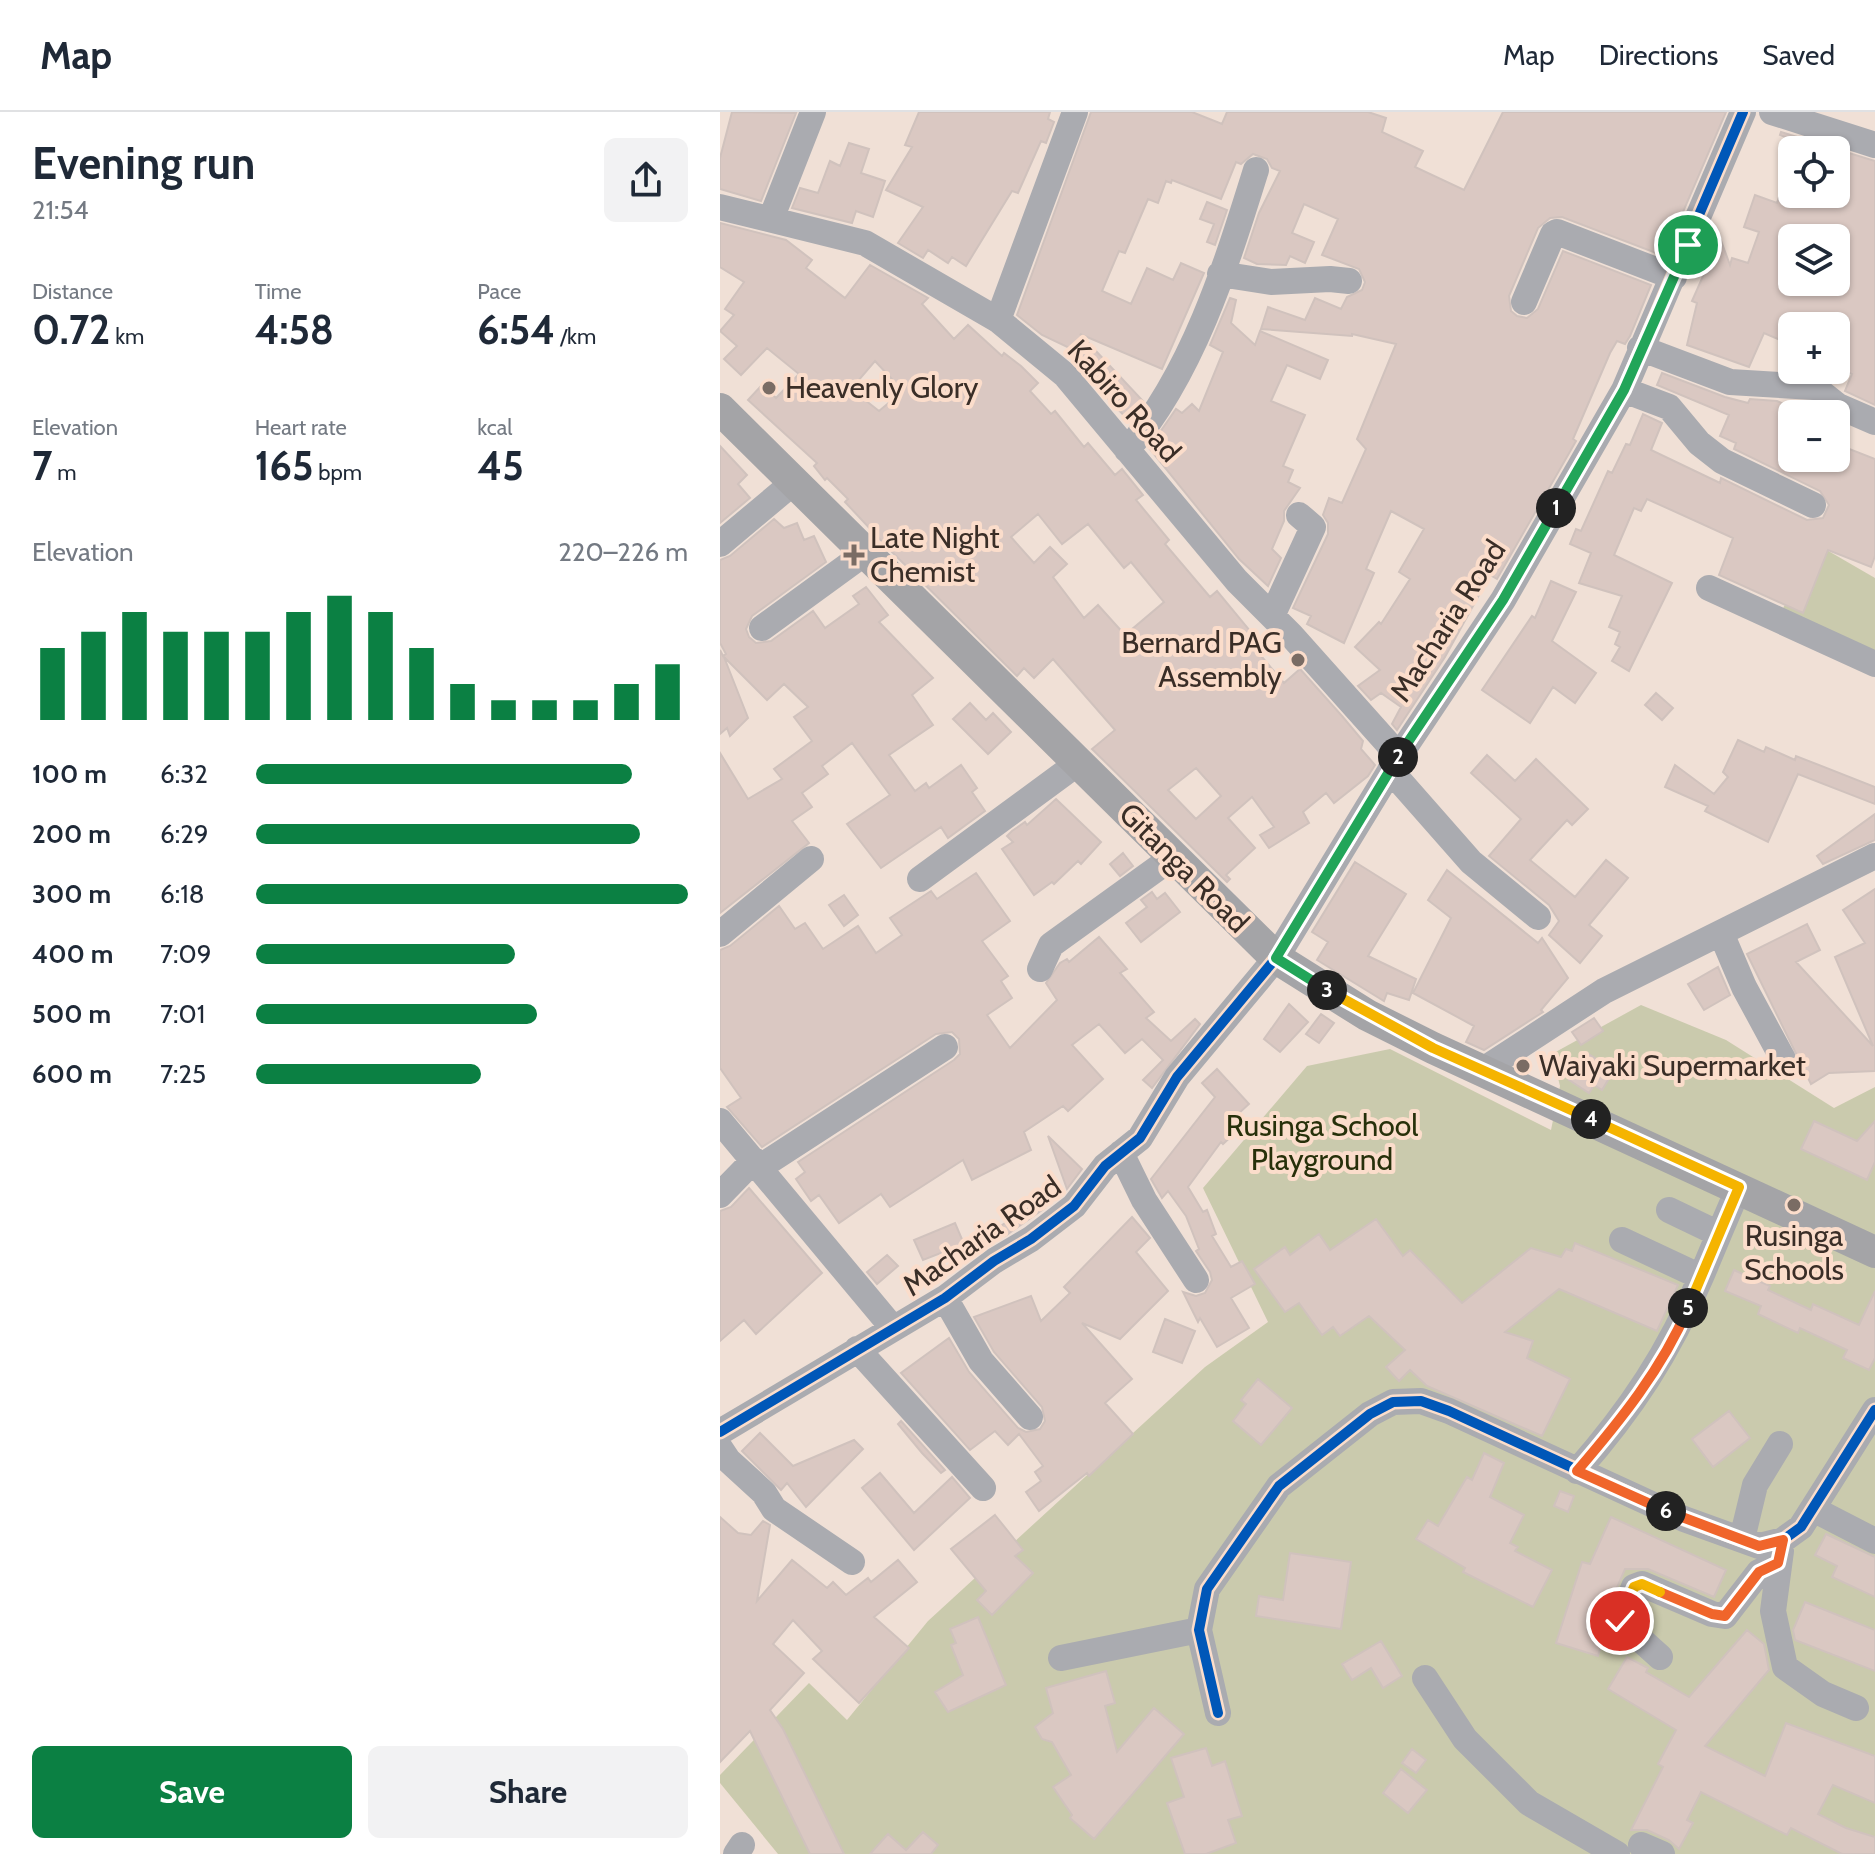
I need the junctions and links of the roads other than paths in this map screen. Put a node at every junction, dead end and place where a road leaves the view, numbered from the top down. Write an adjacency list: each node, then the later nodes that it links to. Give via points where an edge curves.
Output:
1 (813, 112): 8 (street)
2 (1075, 112): 13 (street)
3 (1743, 112): 10 (street, Macharia Road)
4 (1772, 112): 5 (street)
5 (1875, 145)
6 (1256, 170): 9 (street)
7 (720, 207): 8 (street, Kabiro Road)
8 (771, 219): 13 (street, Kabiro Road, via 865,243)
9 (1220, 274): 11 (street, via 1271,282); 18 (street, via 1155,417)
10 (1674, 277): 12 (street, via 1557,232); 14 (street, Macharia Road)
11 (1349, 281)
12 (1524, 302)
13 (998, 320): 18 (street, Kabiro Road, via 1065,375)
14 (1640, 348): 15 (street, Macharia Road); 17 (street, via 1730,382 1814,387 1838,406)
15 (1624, 390): 20 (street, via 1669,407 1722,461); 29 (street, Macharia Road, via 1503,600)
16 (720, 409): 19 (main road, Gitanga Road)
17 (1875, 422)
18 (1127, 450): 25 (street, Kabiro Road)
19 (794, 482): 22 (street); 23 (main road, Gitanga Road)
20 (1813, 505)
21 (1299, 515): 25 (street, via 1313,527)
22 (720, 544)
23 (865, 553): 26 (street); 28 (main road, Gitanga Road)
24 (1709, 588): 27 (street)
25 (1272, 616): 29 (street, Kabiro Road)
26 (762, 628)
27 (1875, 664)
28 (1078, 763): 31 (main road, Gitanga Road); 33 (street)
29 (1395, 763): 34 (street, Kabiro Road, via 1471,862); 37 (street, Macharia Road)
30 (1875, 856): 35 (street)
31 (1173, 857): 37 (main road, Gitanga Road); 38 (street, via 1051,945)
32 (811, 859): 36 (street)
33 (920, 879)
34 (1538, 917)
35 (1721, 933): 40 (street); 41 (street, via 1604,991)
36 (720, 934)
37 (1276, 958): 41 (main road, Gitanga Road, via 1367,1015); 43 (street, Macharia Road, via 1177,1077 1140,1138)
38 (1040, 969)
39 (945, 1047): 44 (street)
40 (1783, 1059)
41 (1483, 1070): 45 (main road, Gitanga Road)
42 (720, 1121): 44 (street)
43 (1121, 1153): 52 (street, via 1150,1211); 53 (street, Macharia Road, via 1074,1206)
44 (757, 1164): 46 (street); 54 (street)
45 (1739, 1187): 48 (street); 50 (main road, Gitanga Road)
46 (720, 1195)
47 (1669, 1210): 48 (street)
48 (1719, 1234): 51 (street)
49 (1622, 1240): 51 (street)
50 (1875, 1252)
51 (1701, 1277): 61 (street, via 1664,1357)
52 (1196, 1280)
53 (945, 1298): 54 (street, Macharia Road); 57 (street, via 981,1361)
54 (892, 1327): 55 (street, Macharia Road)
55 (857, 1349): 58 (street, Macharia Road); 62 (street)
56 (1875, 1410): 63 (street)
57 (1030, 1417)
58 (720, 1432)
59 (1780, 1444): 64 (street, via 1755,1485)
60 (720, 1448): 67 (street, via 774,1509)
61 (1577, 1471): 64 (street); 68 (street, via 1449,1411 1421,1401 1393,1402 1279,1486 1207,1589)
62 (983, 1488)
63 (1813, 1509): 65 (street); 66 (street)
64 (1742, 1539): 66 (street)
65 (1875, 1541)
66 (1781, 1552): 69 (street, via 1725,1616 1642,1584 1634,1587 1620,1621); 72 (street, via 1773,1611 1785,1667 1823,1694)
67 (852, 1562)
68 (1199, 1630): 70 (street); 73 (street)
69 (1660, 1657)
70 (1061, 1658)
71 (1425, 1678): 74 (street, via 1465,1739 1529,1803)
72 (1856, 1708)
73 (1218, 1713)
74 (1617, 1854)

